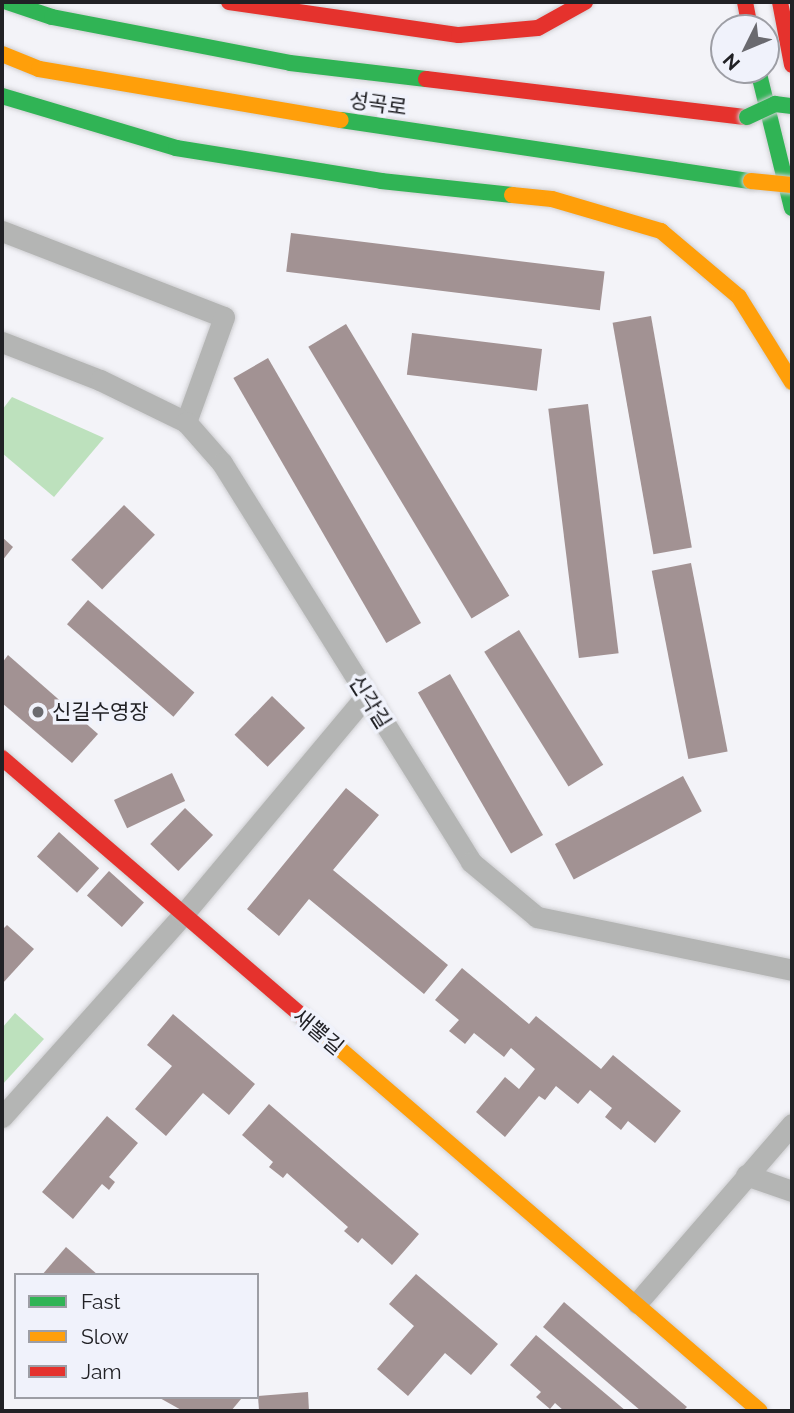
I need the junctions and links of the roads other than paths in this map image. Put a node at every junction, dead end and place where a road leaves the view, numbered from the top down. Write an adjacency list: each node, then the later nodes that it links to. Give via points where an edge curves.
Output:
1 (7, 2): 10 (main road, 성곡로, via 52,17 290,63)
2 (229, 2): 3 (main road, via 459,35 538,28)
3 (585, 2)
4 (780, 2): 6 (main road)
5 (2, 54): 12 (main road, 성곡로, bridge, via 39,69 282,111)
6 (792, 65)
7 (761, 84): 13 (main road)
8 (2, 96): 16 (main road, via 176,148 381,181 552,199 661,231 738,297)
9 (792, 106): 10 (main road, bridge, via 775,104)
10 (747, 117): 11 (main road, 성곡로)
11 (792, 122)
12 (792, 185)
13 (792, 208)
14 (2, 231): 17 (street, via 225,317)
15 (2, 342): 17 (street, 신각길, via 100,380)
16 (792, 382)
17 (186, 422): 18 (street, 신각길, via 222,464)
18 (366, 696): 20 (street); 21 (street, 신각길, via 471,862 537,917)
19 (2, 758): 20 (main road, 새뿔길)
20 (182, 916): 22 (street); 26 (main road, 새뿔길)
21 (792, 970)
22 (2, 1117)
23 (792, 1124): 24 (street)
24 (746, 1175): 25 (street); 26 (street)
25 (792, 1191)
26 (637, 1303): 27 (main road, 새뿔길)
27 (760, 1411)

